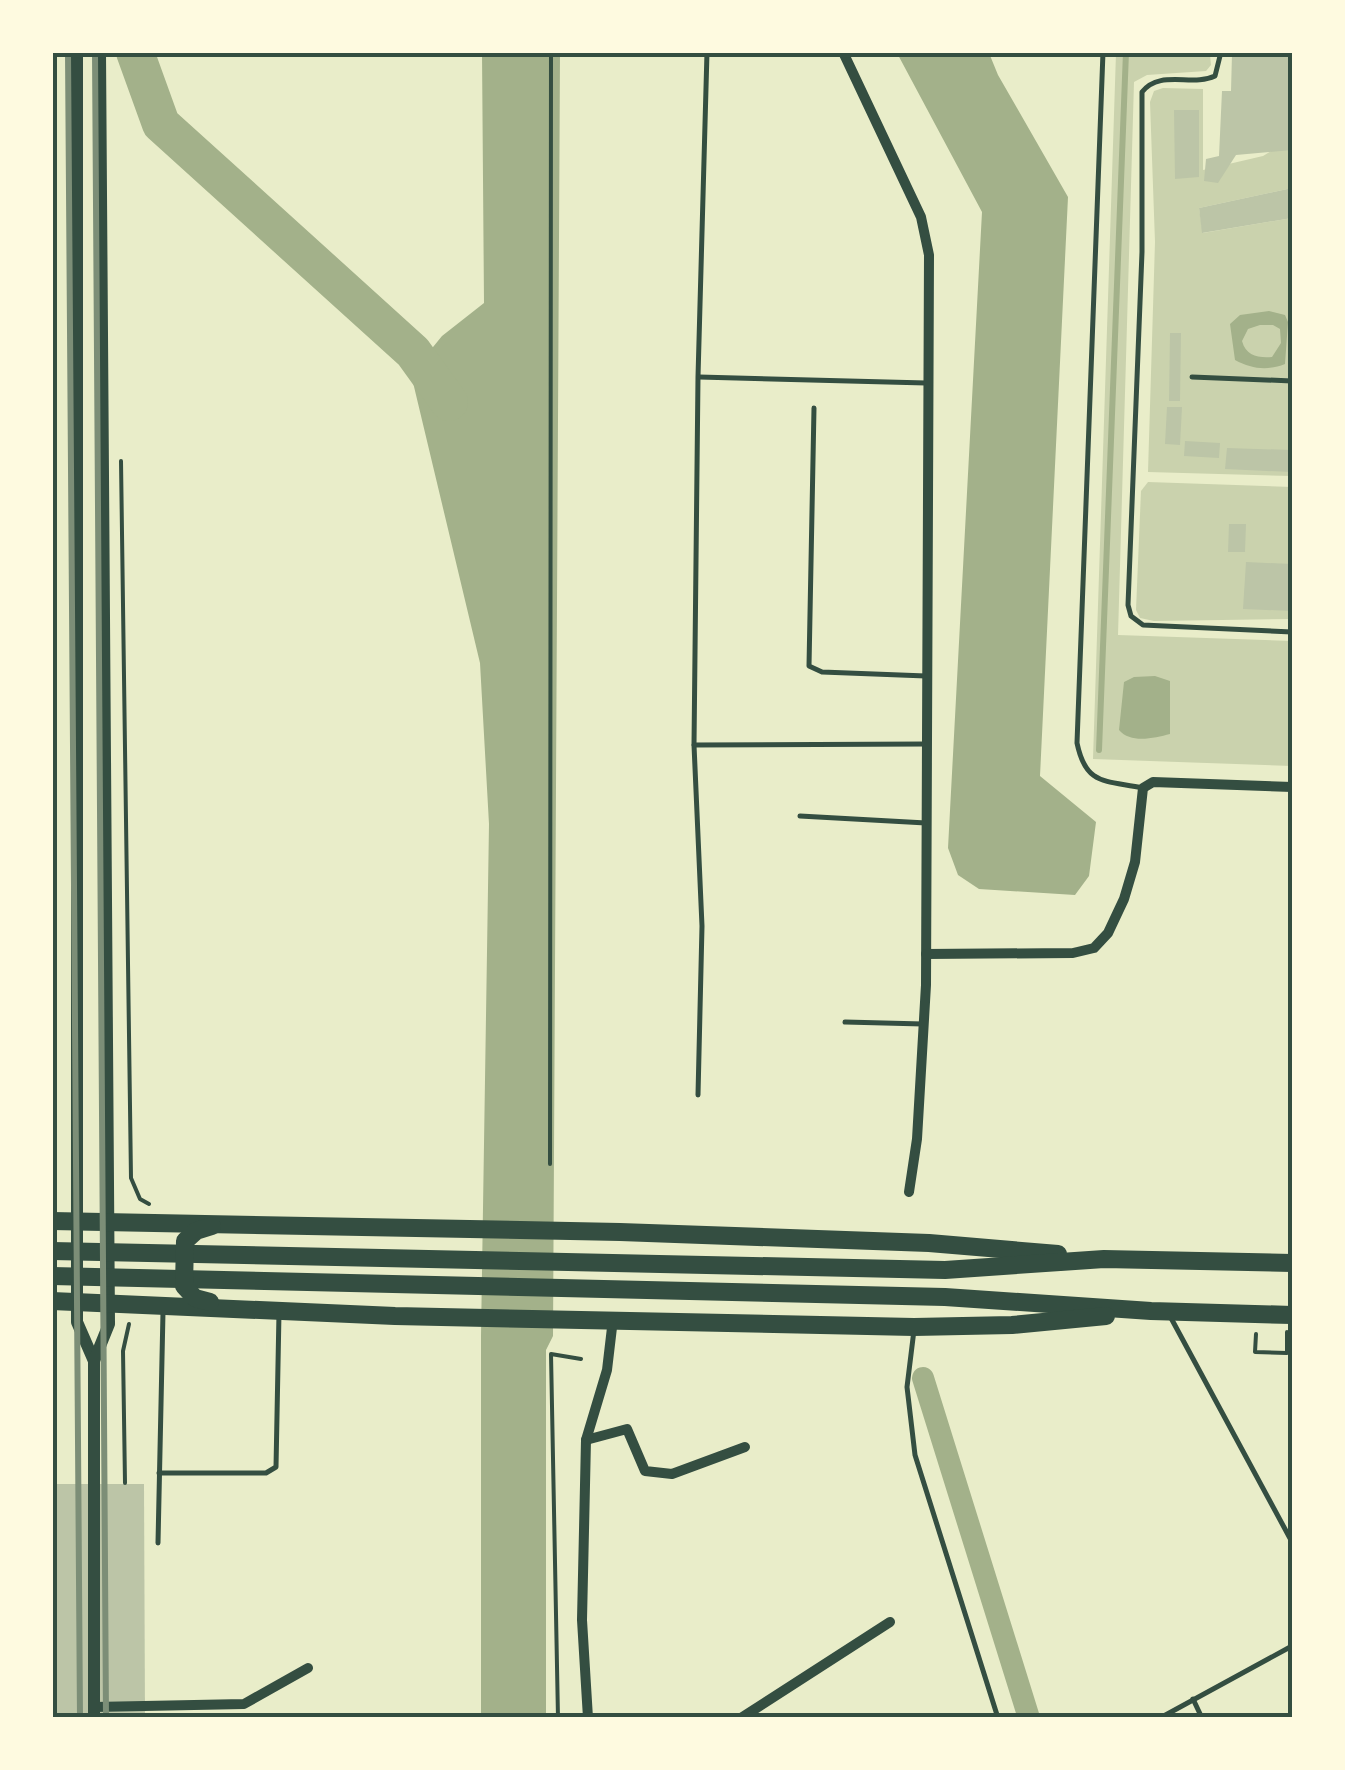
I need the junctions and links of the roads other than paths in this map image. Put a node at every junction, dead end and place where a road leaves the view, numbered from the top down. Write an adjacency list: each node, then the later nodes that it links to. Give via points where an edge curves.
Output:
1 (76, 52): 26 (street)
2 (100, 52): 27 (street)
3 (708, 52): 7 (lane)
4 (843, 52): 10 (street, via 921,217 929,255)
5 (1103, 52): 17 (lane, via 1077,743 1086,771 1096,778)
6 (1221, 52): 12 (lane, via 1215,76 1165,79 1142,92 1128,605 1143,625)
7 (698, 377): 10 (lane); 15 (lane)
8 (1192, 377): 9 (lane)
9 (1292, 381)
10 (926, 383): 13 (street)
11 (814, 408): 13 (lane, via 809,666)
12 (1292, 632)
13 (926, 676): 14 (street)
14 (926, 744): 15 (lane); 19 (street)
15 (694, 745): 23 (lane, via 702,926)
16 (1292, 787): 17 (street, via 1154,782)
17 (1142, 788): 20 (street, via 1136,862 1108,934 1094,948 1074,954)
18 (800, 816): 19 (lane)
19 (926, 823): 20 (street)
20 (926, 954): 22 (street)
21 (845, 1022): 22 (lane)
22 (923, 1024): 24 (street)
23 (698, 1095)
24 (909, 1192)
25 (52, 1222): 26 (main road)
26 (76, 1222): 27 (main road); 34 (street)
27 (108, 1222): 28 (main road); 35 (street)
28 (234, 1223): 30 (main road, via 928,1243); 37 (main road, via 185,1240 187,1292)
29 (52, 1251): 30 (main road, via 945,1270)
30 (1104, 1260): 31 (main road)
31 (1292, 1263)
32 (52, 1276): 39 (main road, via 945,1296)
33 (52, 1301): 34 (main road)
34 (76, 1302): 35 (main road); 43 (street, via 76,1322)
35 (109, 1302): 36 (main road); 43 (street, via 109,1324)
36 (163, 1304): 37 (main road); 46 (lane)
37 (230, 1306): 38 (main road)
38 (279, 1310): 41 (main road); 46 (lane, via 276,1467 266,1473)
39 (1160, 1311): 40 (main road); 42 (main road, via 1012,1326); 47 (lane)
40 (1292, 1315)
41 (613, 1319): 42 (main road); 44 (street, via 607,1370)
42 (914, 1326): 56 (lane, via 907,1387 915,1455)
43 (94, 1361): 53 (street)
44 (586, 1440): 45 (street, via 628,1429 645,1472 672,1474); 54 (street, via 582,1620)
45 (745, 1447)
46 (159, 1473): 48 (lane)
47 (1292, 1542)
48 (158, 1543)
49 (890, 1622): 55 (street)
50 (1292, 1646): 52 (lane)
51 (308, 1668): 53 (street, via 244,1704)
52 (1192, 1698): 57 (lane); 58 (lane)
53 (94, 1712)
54 (588, 1718)
55 (741, 1718)
56 (998, 1718)
57 (1160, 1718)
58 (1202, 1718)

